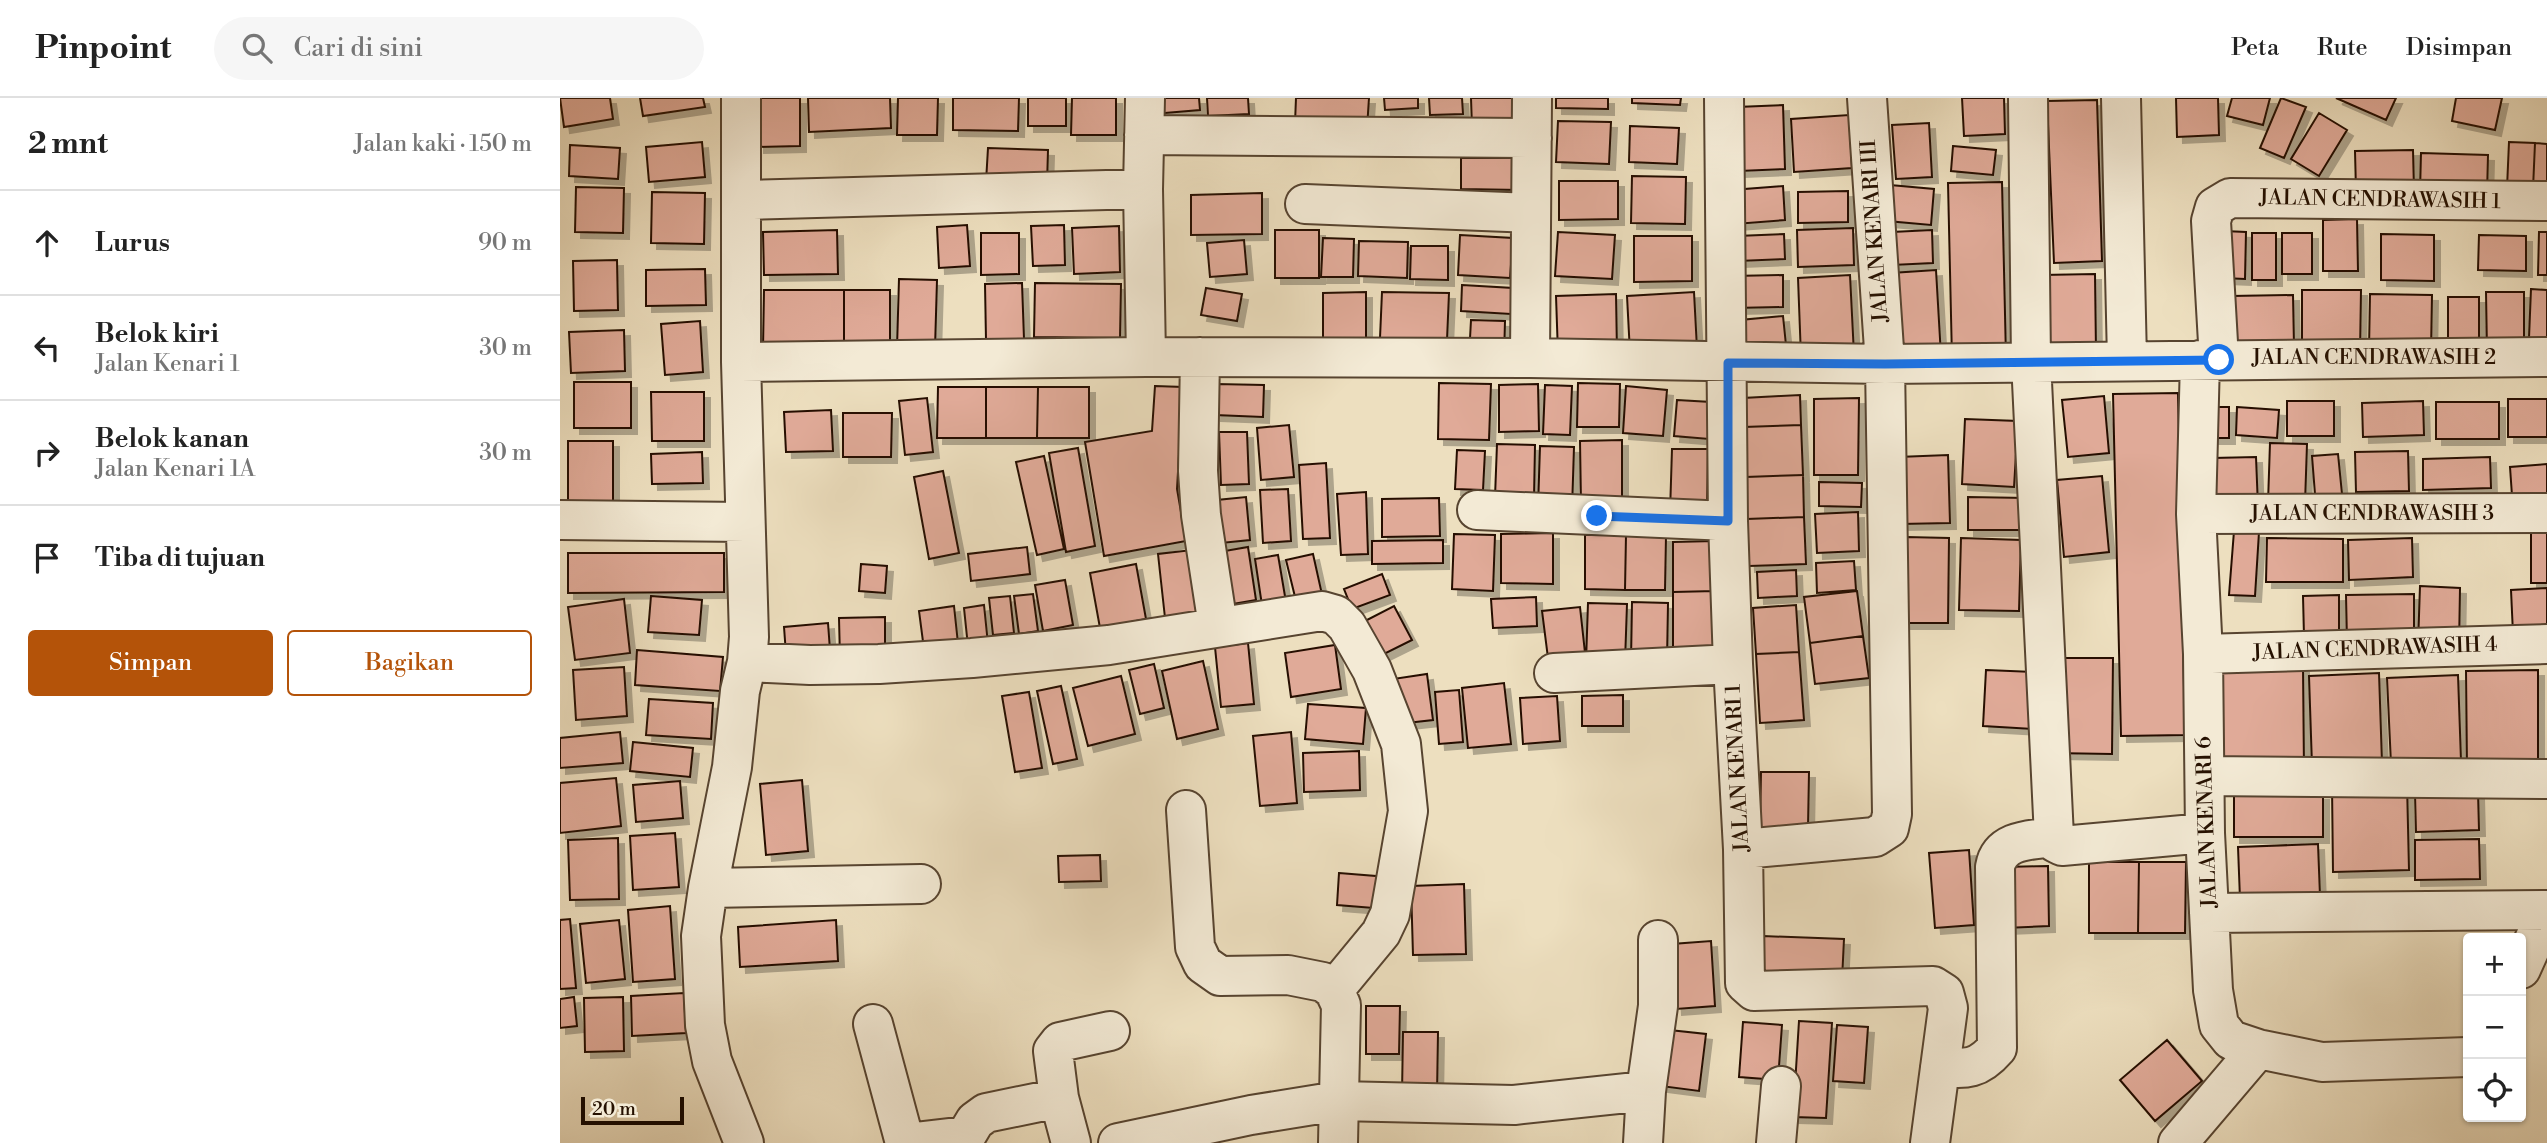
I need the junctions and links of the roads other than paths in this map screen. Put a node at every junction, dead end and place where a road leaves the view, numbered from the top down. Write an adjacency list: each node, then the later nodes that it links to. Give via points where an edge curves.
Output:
1 (741, 98): 11 (street)
2 (1144, 98): 8 (street)
3 (1532, 98): 9 (street)
4 (1724, 98): 24 (street, JALAN KENARI 1)
5 (1867, 98): 25 (street, JALAN KENARI III)
6 (2028, 98): 22 (street)
7 (2122, 98): 20 (street)
8 (1144, 135): 9 (street); 10 (street)
9 (1532, 138): 15 (street)
10 (1143, 190): 11 (street); 16 (street)
11 (742, 200): 23 (street)
12 (2547, 201): 14 (street, JALAN CENDRAWASIH 1, via 2230,198)
13 (1305, 204): 15 (street)
14 (2215, 207): 21 (street, JALAN KENARI 6, via 2211,221)
15 (1531, 213): 19 (street)
16 (1146, 357): 17 (street, JALAN CENDRAWASIH 2); 23 (street, JALAN CENDRAWASIH 2)
17 (1200, 357): 19 (street, JALAN CENDRAWASIH 2); 32 (street, via 1198,471)
18 (2547, 357): 21 (street, JALAN CENDRAWASIH 2)
19 (1530, 358): 24 (street, JALAN CENDRAWASIH 2)
20 (2127, 360): 21 (street, JALAN CENDRAWASIH 2); 22 (street, JALAN CENDRAWASIH 2)
21 (2210, 360): 28 (street, JALAN KENARI 6)
22 (2031, 361): 25 (street, JALAN CENDRAWASIH 2); 42 (street)
23 (741, 362): 31 (street)
24 (1728, 363): 25 (street, JALAN CENDRAWASIH 2); 30 (street, JALAN KENARI 1)
25 (1885, 364): 43 (street, JALAN KENARI III, via 1889,828 1875,837)
26 (1477, 510): 30 (street)
27 (2547, 513): 28 (street, JALAN CENDRAWASIH 3)
28 (2196, 514): 34 (street, JALAN KENARI 6)
29 (560, 520): 31 (street)
30 (1728, 521): 36 (street, JALAN KENARI 1)
31 (745, 522): 35 (street)
32 (1217, 626): 35 (street, via 1110,645 972,658 879,664); 50 (street, via 1322,611 1336,615 1372,670 1401,744 1408,811 1390,914 1381,933)
33 (2547, 644): 34 (street, JALAN CENDRAWASIH 4)
34 (2203, 654): 38 (street, JALAN KENARI 6)
35 (747, 662): 45 (street, via 733,767)
36 (1733, 664): 37 (street); 43 (street, JALAN KENARI 1)
37 (1554, 673)
38 (2205, 776): 39 (street); 41 (street, JALAN KENARI 6)
39 (2547, 779)
40 (1186, 810): 50 (street, via 1195,947 1203,964 1220,976 1288,975 1322,982)
41 (2205, 833): 42 (street, via 2062,846); 47 (street, JALAN KENARI 6)
42 (2054, 837): 55 (street, via 2008,846 1997,856 1997,1048 1976,1067)
43 (1743, 849): 55 (street, JALAN KENARI 1, via 1745,983 1754,991 1933,986 1944,993 1948,1008)
44 (921, 884): 45 (street)
45 (708, 888): 60 (street, via 701,936 705,1025 712,1061)
46 (2547, 910): 47 (street); 49 (street)
47 (2210, 913): 53 (street, JALAN KENARI 6, via 2219,1025 2231,1040)
48 (1658, 940): 57 (street, via 1658,1006)
49 (2526, 958)
50 (1334, 990): 59 (street, via 1341,1005)
51 (873, 1024): 61 (street)
52 (1110, 1031): 58 (street, via 1060,1042 1053,1051)
53 (2258, 1049): 54 (street, JALAN KENARI 6, via 2322,1062); 68 (street)
54 (2463, 1057)
55 (1940, 1067): 67 (street)
56 (1781, 1086): 66 (street)
57 (1646, 1091): 59 (street, via 1514,1105); 65 (street)
58 (1059, 1098): 61 (street, via 986,1113 966,1136); 62 (street)
59 (1338, 1101): 63 (street); 64 (street)
60 (744, 1143)
61 (906, 1143)
62 (1071, 1143)
63 (1118, 1143)
64 (1338, 1143)
65 (1643, 1143)
66 (1776, 1143)
67 (1930, 1143)
68 (2178, 1143)

